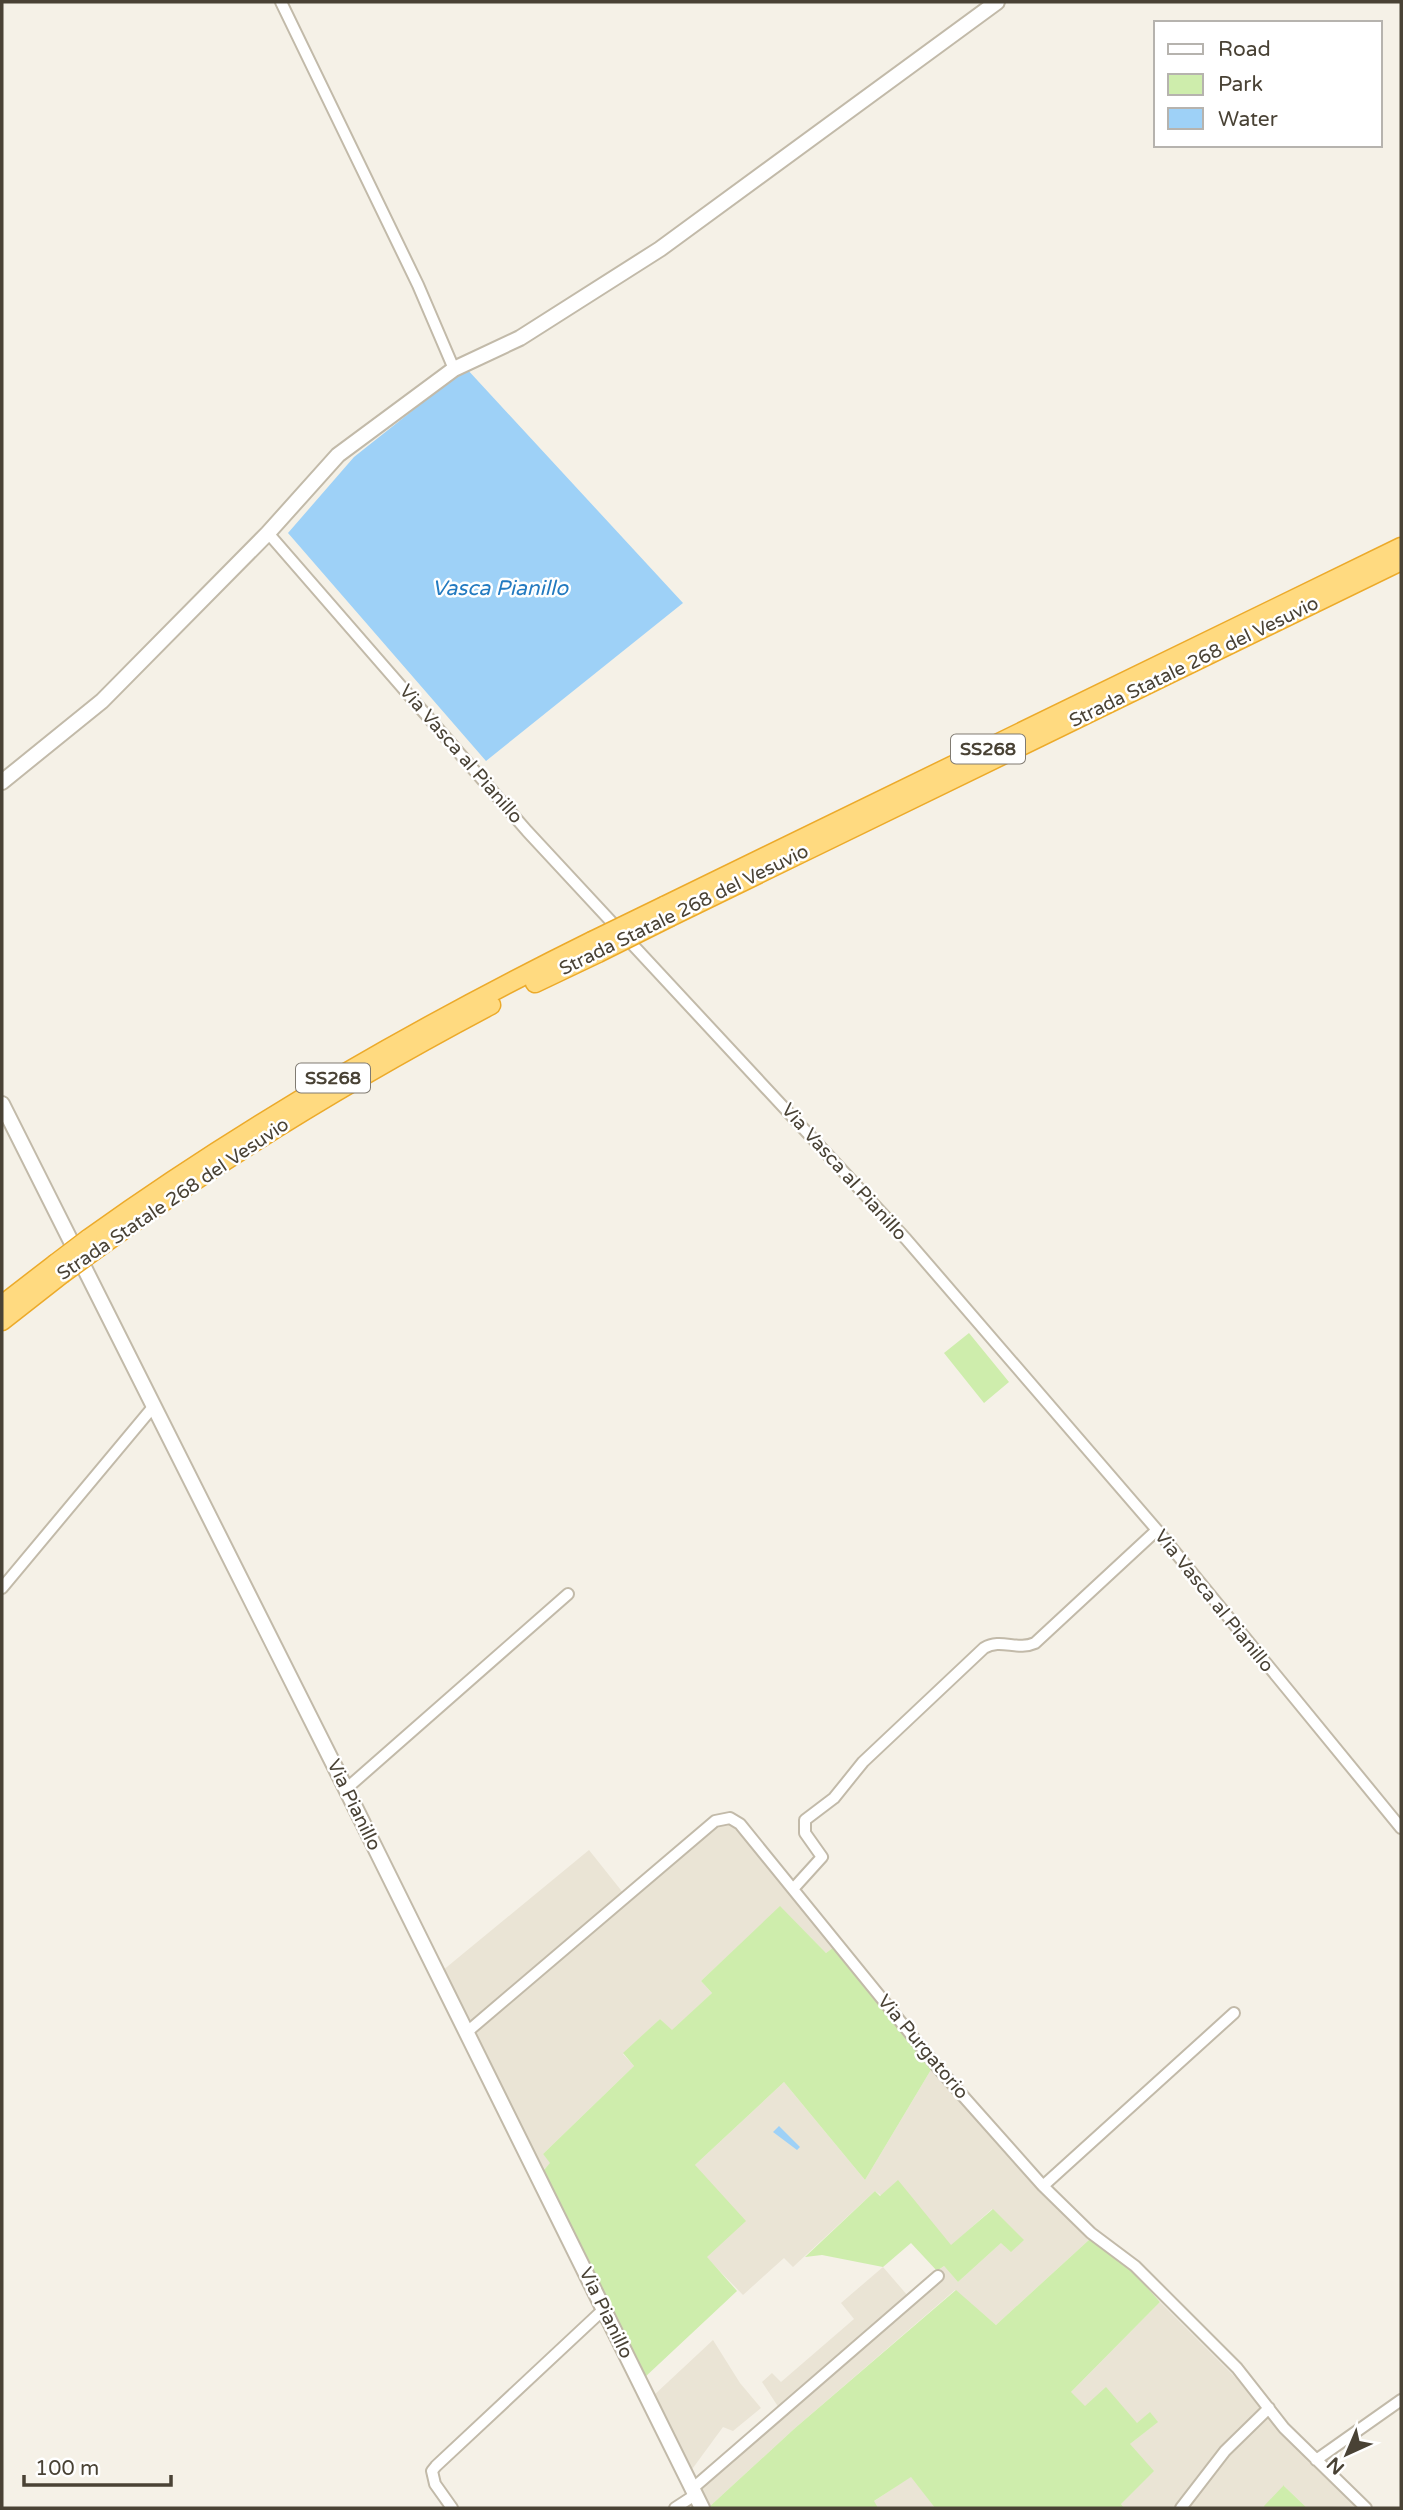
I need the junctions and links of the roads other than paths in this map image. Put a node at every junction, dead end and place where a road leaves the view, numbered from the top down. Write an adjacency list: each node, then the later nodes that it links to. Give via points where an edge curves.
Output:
1 (281, 2): 3 (street)
2 (996, 2): 3 (street, via 660,249 520,338)
3 (454, 369): 4 (street, via 338,455)
4 (268, 533): 8 (street, via 102,701); 14 (street, Via Vasca al Pianillo, via 527,831 906,1239)
5 (1401, 547): 7 (highway, Strada Statale 268 del Vesuvio / SS268)
6 (1401, 561): 7 (highway, Strada Statale 268 del Vesuvio / SS268)
7 (1335, 587): 10 (highway, Strada Statale 268 del Vesuvio / SS268, bridge, via 595,947 441,1017 192,1166)
8 (2, 782)
9 (2, 1104): 13 (street, Via Pianillo)
10 (58, 1269): 11 (highway, Strada Statale 268 del Vesuvio / SS268); 12 (highway, Strada Statale 268 del Vesuvio / SS268)
11 (2, 1305)
12 (2, 1321)
13 (153, 1407): 15 (street); 17 (street, Via Pianillo)
14 (1157, 1530): 18 (street, Via Vasca al Pianillo); 19 (street, via 1035,1643 1027,1647 998,1642 984,1648 863,1762 834,1798 805,1820 805,1833 822,1857)
15 (2, 1588)
16 (568, 1594): 17 (street)
17 (346, 1789): 21 (street, Via Pianillo)
18 (1401, 1828)
19 (793, 1889): 21 (street, Via Purgatorio, via 740,1824 730,1818 715,1821); 22 (street, Via Purgatorio, via 939,2069)
20 (1234, 2013): 22 (street)
21 (467, 2032): 24 (street, Via Pianillo)
22 (1043, 2186): 26 (street, Via Purgatorio, via 1135,2266 1237,2368)
23 (938, 2276): 28 (street)
24 (604, 2309): 28 (street, Via Pianillo); 29 (street, via 432,2471 435,2484)
25 (1401, 2400): 27 (street)
26 (1269, 2408): 27 (street, Via Purgatorio); 32 (street, via 1226,2451)
27 (1316, 2460): 33 (street, Via Purgatorio)
28 (694, 2492): 30 (street); 31 (street, Via Pianillo)
29 (452, 2508)
30 (675, 2508)
31 (702, 2508)
32 (1181, 2508)
33 (1366, 2508)

